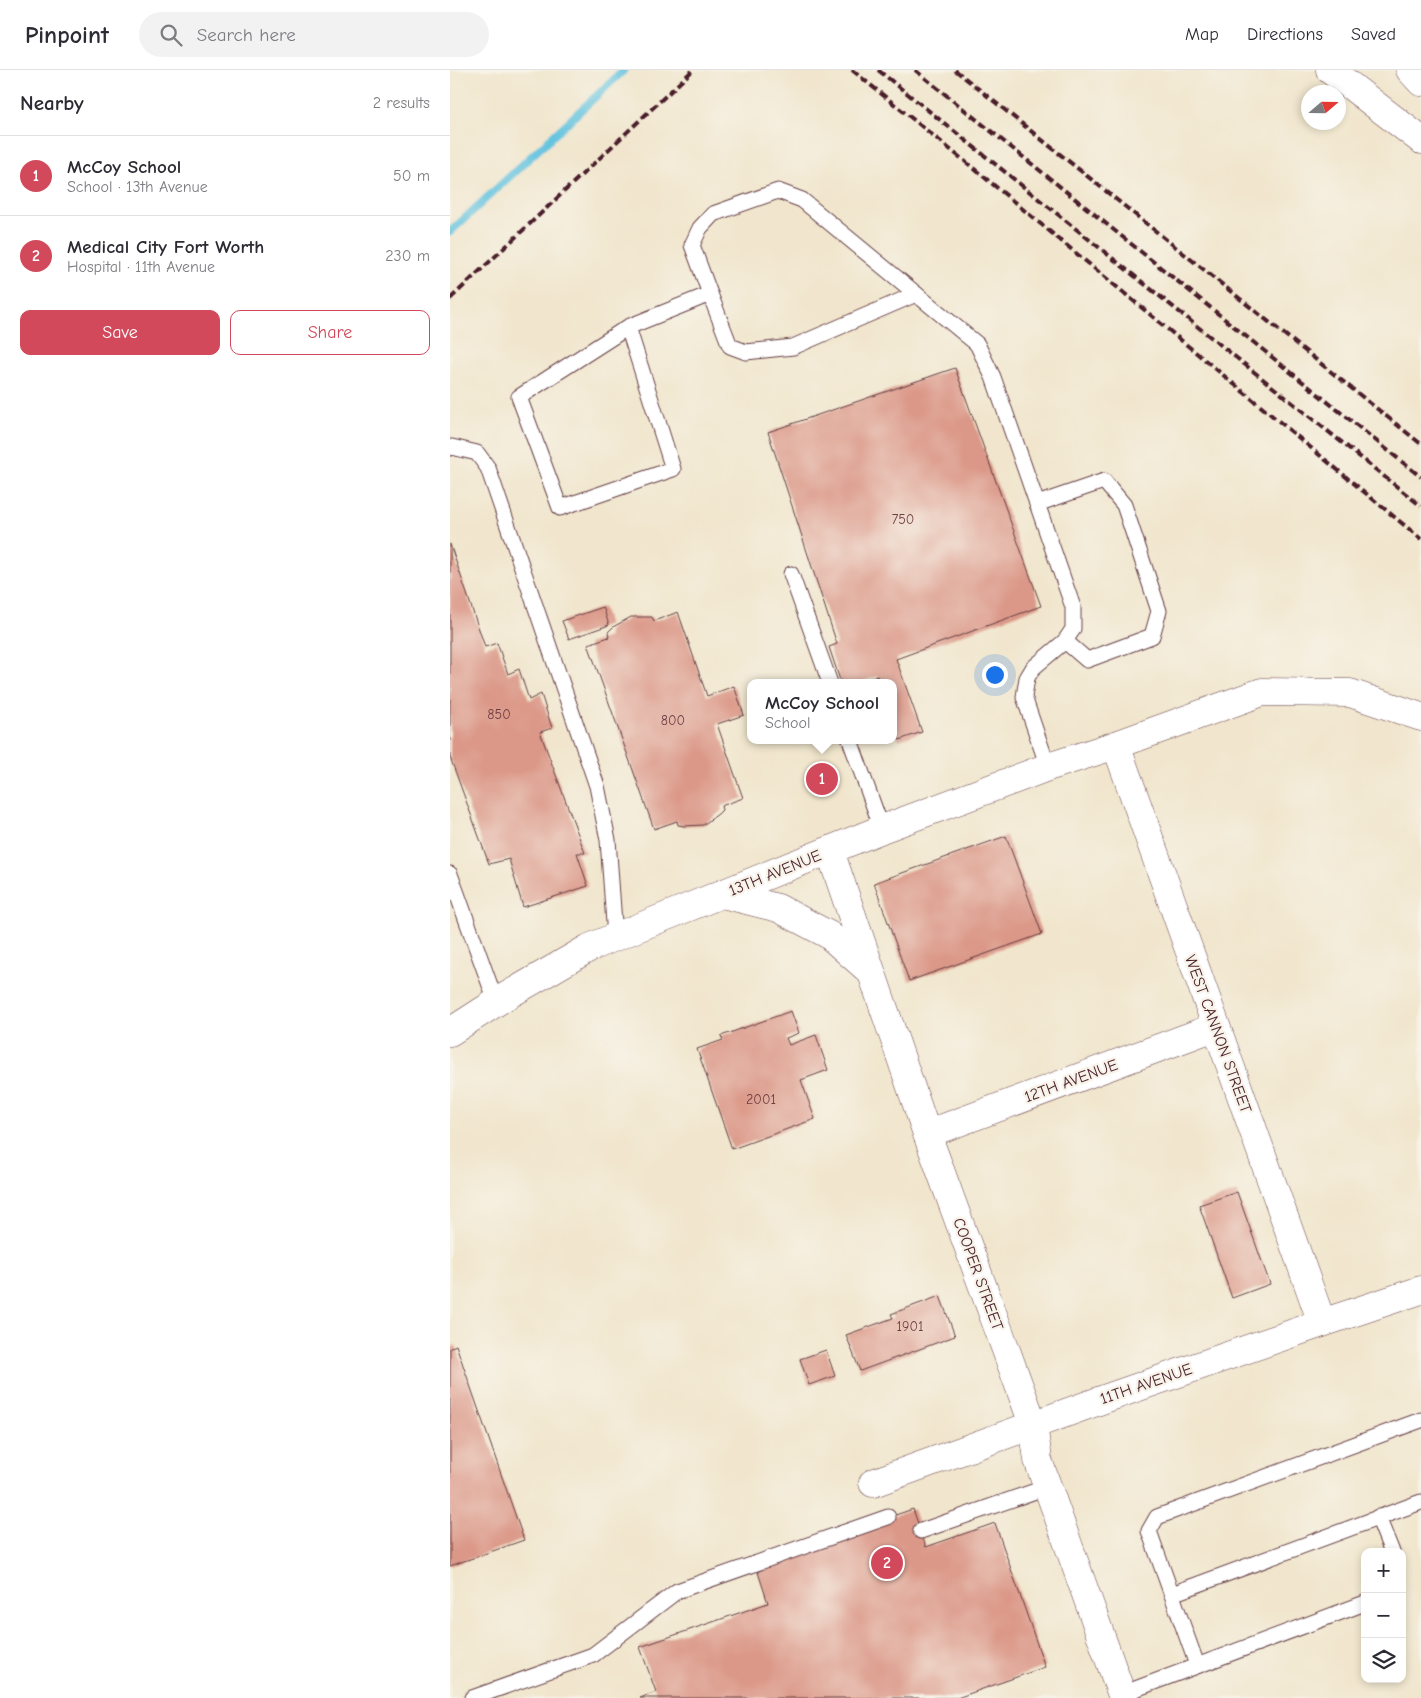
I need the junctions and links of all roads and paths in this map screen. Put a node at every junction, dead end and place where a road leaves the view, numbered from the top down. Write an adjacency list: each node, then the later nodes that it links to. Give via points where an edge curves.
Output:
1 (1330, 70): 4 (main road)
2 (1410, 70): 3 (main road)
3 (1421, 82)
4 (1421, 140)
5 (710, 294): 6 (lane, via 730,346 746,352 794,346); 6 (lane, via 692,245 700,228 713,214 778,191 802,200); 7 (lane)
6 (916, 294): 9 (lane, via 977,344 993,378)
7 (628, 327): 7 (lane, via 673,470 560,508 519,397)
8 (450, 448): 21 (lane, via 477,453 488,468 597,786 608,840)
9 (1038, 504): 11 (lane, via 1074,607 1073,629); 11 (lane, via 1104,481 1124,504 1159,611 1152,636 1087,660)
10 (791, 574): 12 (lane)
11 (1065, 641): 16 (lane, via 1033,668 1027,678 1024,697)
12 (829, 679)
13 (1421, 717): 15 (main road, 13TH AVENUE, via 1350,693 1262,692)
14 (851, 744): 17 (lane)
15 (1116, 745): 16 (main road, 13TH AVENUE); 24 (main road, WEST CANNON STREET)
16 (1048, 767): 17 (main road, 13TH AVENUE)
17 (882, 829): 18 (main road, 13TH AVENUE)
18 (830, 851): 20 (main road, 13TH AVENUE); 22 (main road, COOPER STREET)
19 (450, 874): 23 (lane)
20 (722, 894): 21 (main road, 13TH AVENUE); 22 (main road, via 778,908 829,935)
21 (615, 936): 23 (main road, 13TH AVENUE)
22 (872, 974): 26 (main road, COOPER STREET)
23 (496, 1002): 25 (main road, 13TH AVENUE)
24 (1215, 1027): 26 (main road, 12TH AVENUE); 28 (main road, WEST CANNON STREET)
25 (450, 1032)
26 (927, 1134): 30 (main road, COOPER STREET)
27 (1421, 1290): 28 (main road, 11TH AVENUE)
28 (1322, 1323): 30 (main road, 11TH AVENUE)
29 (1421, 1420): 38 (lane, via 1157,1517 1149,1532)
30 (1033, 1424): 31 (main road, 11TH AVENUE); 32 (main road, COOPER STREET, via 1038,1460)
31 (873, 1483)
32 (1047, 1487): 36 (lane, via 941,1524); 41 (main road, COOPER STREET)
33 (1421, 1502): 35 (lane)
34 (888, 1517): 42 (lane, via 677,1590 593,1654)
35 (1378, 1517): 37 (lane); 38 (lane)
36 (919, 1526)
37 (1390, 1548)
38 (1172, 1594): 40 (lane)
39 (1361, 1604): 40 (lane)
40 (1197, 1665): 41 (lane)
41 (1119, 1697)
42 (472, 1698)

